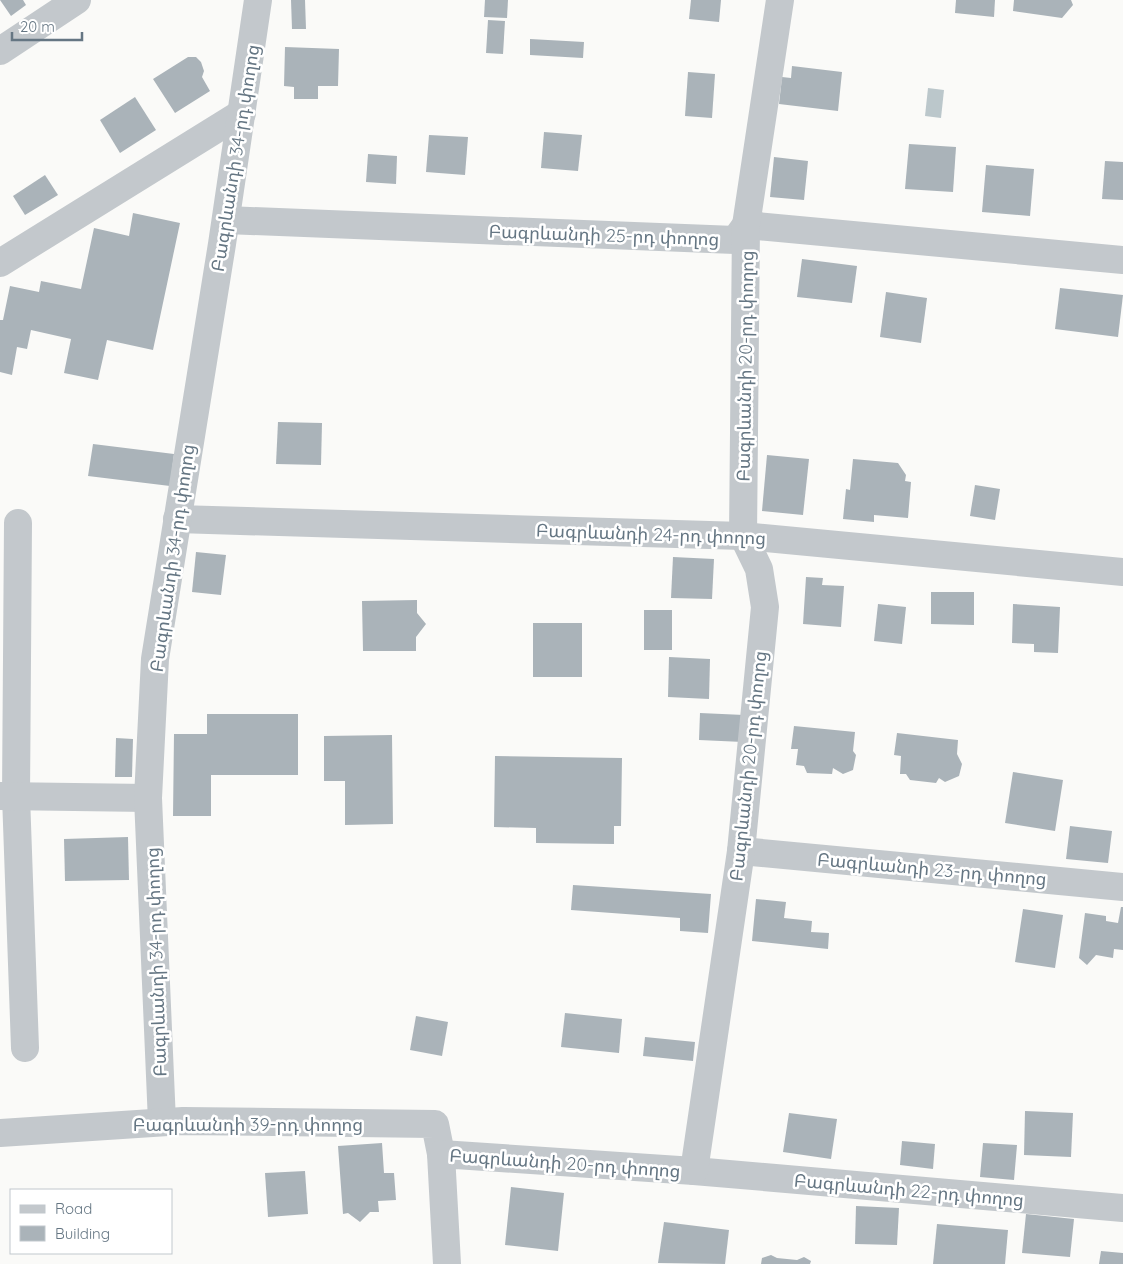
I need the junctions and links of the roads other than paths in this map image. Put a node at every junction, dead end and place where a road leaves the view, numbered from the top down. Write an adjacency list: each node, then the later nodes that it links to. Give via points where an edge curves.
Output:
1 (77, 0): 4 (street)
2 (258, 0): 5 (street, Բագրևանդի 34-րդ փողոց)
3 (780, 0): 7 (street, Բագրևանդի 20-րդ փողոց)
4 (0, 51)
5 (242, 113): 6 (street, Բագրևանդի 34-րդ փողոց); 9 (street)
6 (226, 220): 7 (street, Բագրևանդի 25-րդ փողոց, via 735,240); 10 (street, Բագրևանդի 34-րդ փողոց)
7 (746, 225): 8 (street); 12 (street, Բագրևանդի 20-րդ փողոց)
8 (1123, 260)
9 (0, 263)
10 (178, 519): 12 (street, Բագրևանդի 24-րդ փողոց); 15 (street, Բագրևանդի 34-րդ փողոց, via 155,659)
11 (18, 523): 14 (street)
12 (743, 536): 13 (street, Բագրևանդի 24-րդ փողոց); 16 (street, Բագրևանդի 20-րդ փողոց, via 758,569 766,607)
13 (1123, 572)
14 (8, 796): 15 (street); 18 (street)
15 (148, 798): 19 (street, Բագրևանդի 34-րդ փողոց)
16 (741, 851): 17 (street, Բագրևանդի 23-րդ փողոց); 22 (street, Բագրևանդի 20-րդ փողոց)
17 (1123, 887)
18 (25, 1048)
19 (162, 1122): 20 (street, Բագրևանդի 39-րդ փողոց); 21 (street, Բագրևանդի 39-րդ փողոց, via 435,1124)
20 (0, 1133)
21 (441, 1154): 22 (street, Բագրևանդի 20-րդ փողոց); 24 (street, Բագրևանդի 20-րդ փողոց)
22 (694, 1172): 23 (street, Բագրևանդի 22-րդ փողոց)
23 (1123, 1208)
24 (447, 1264)

